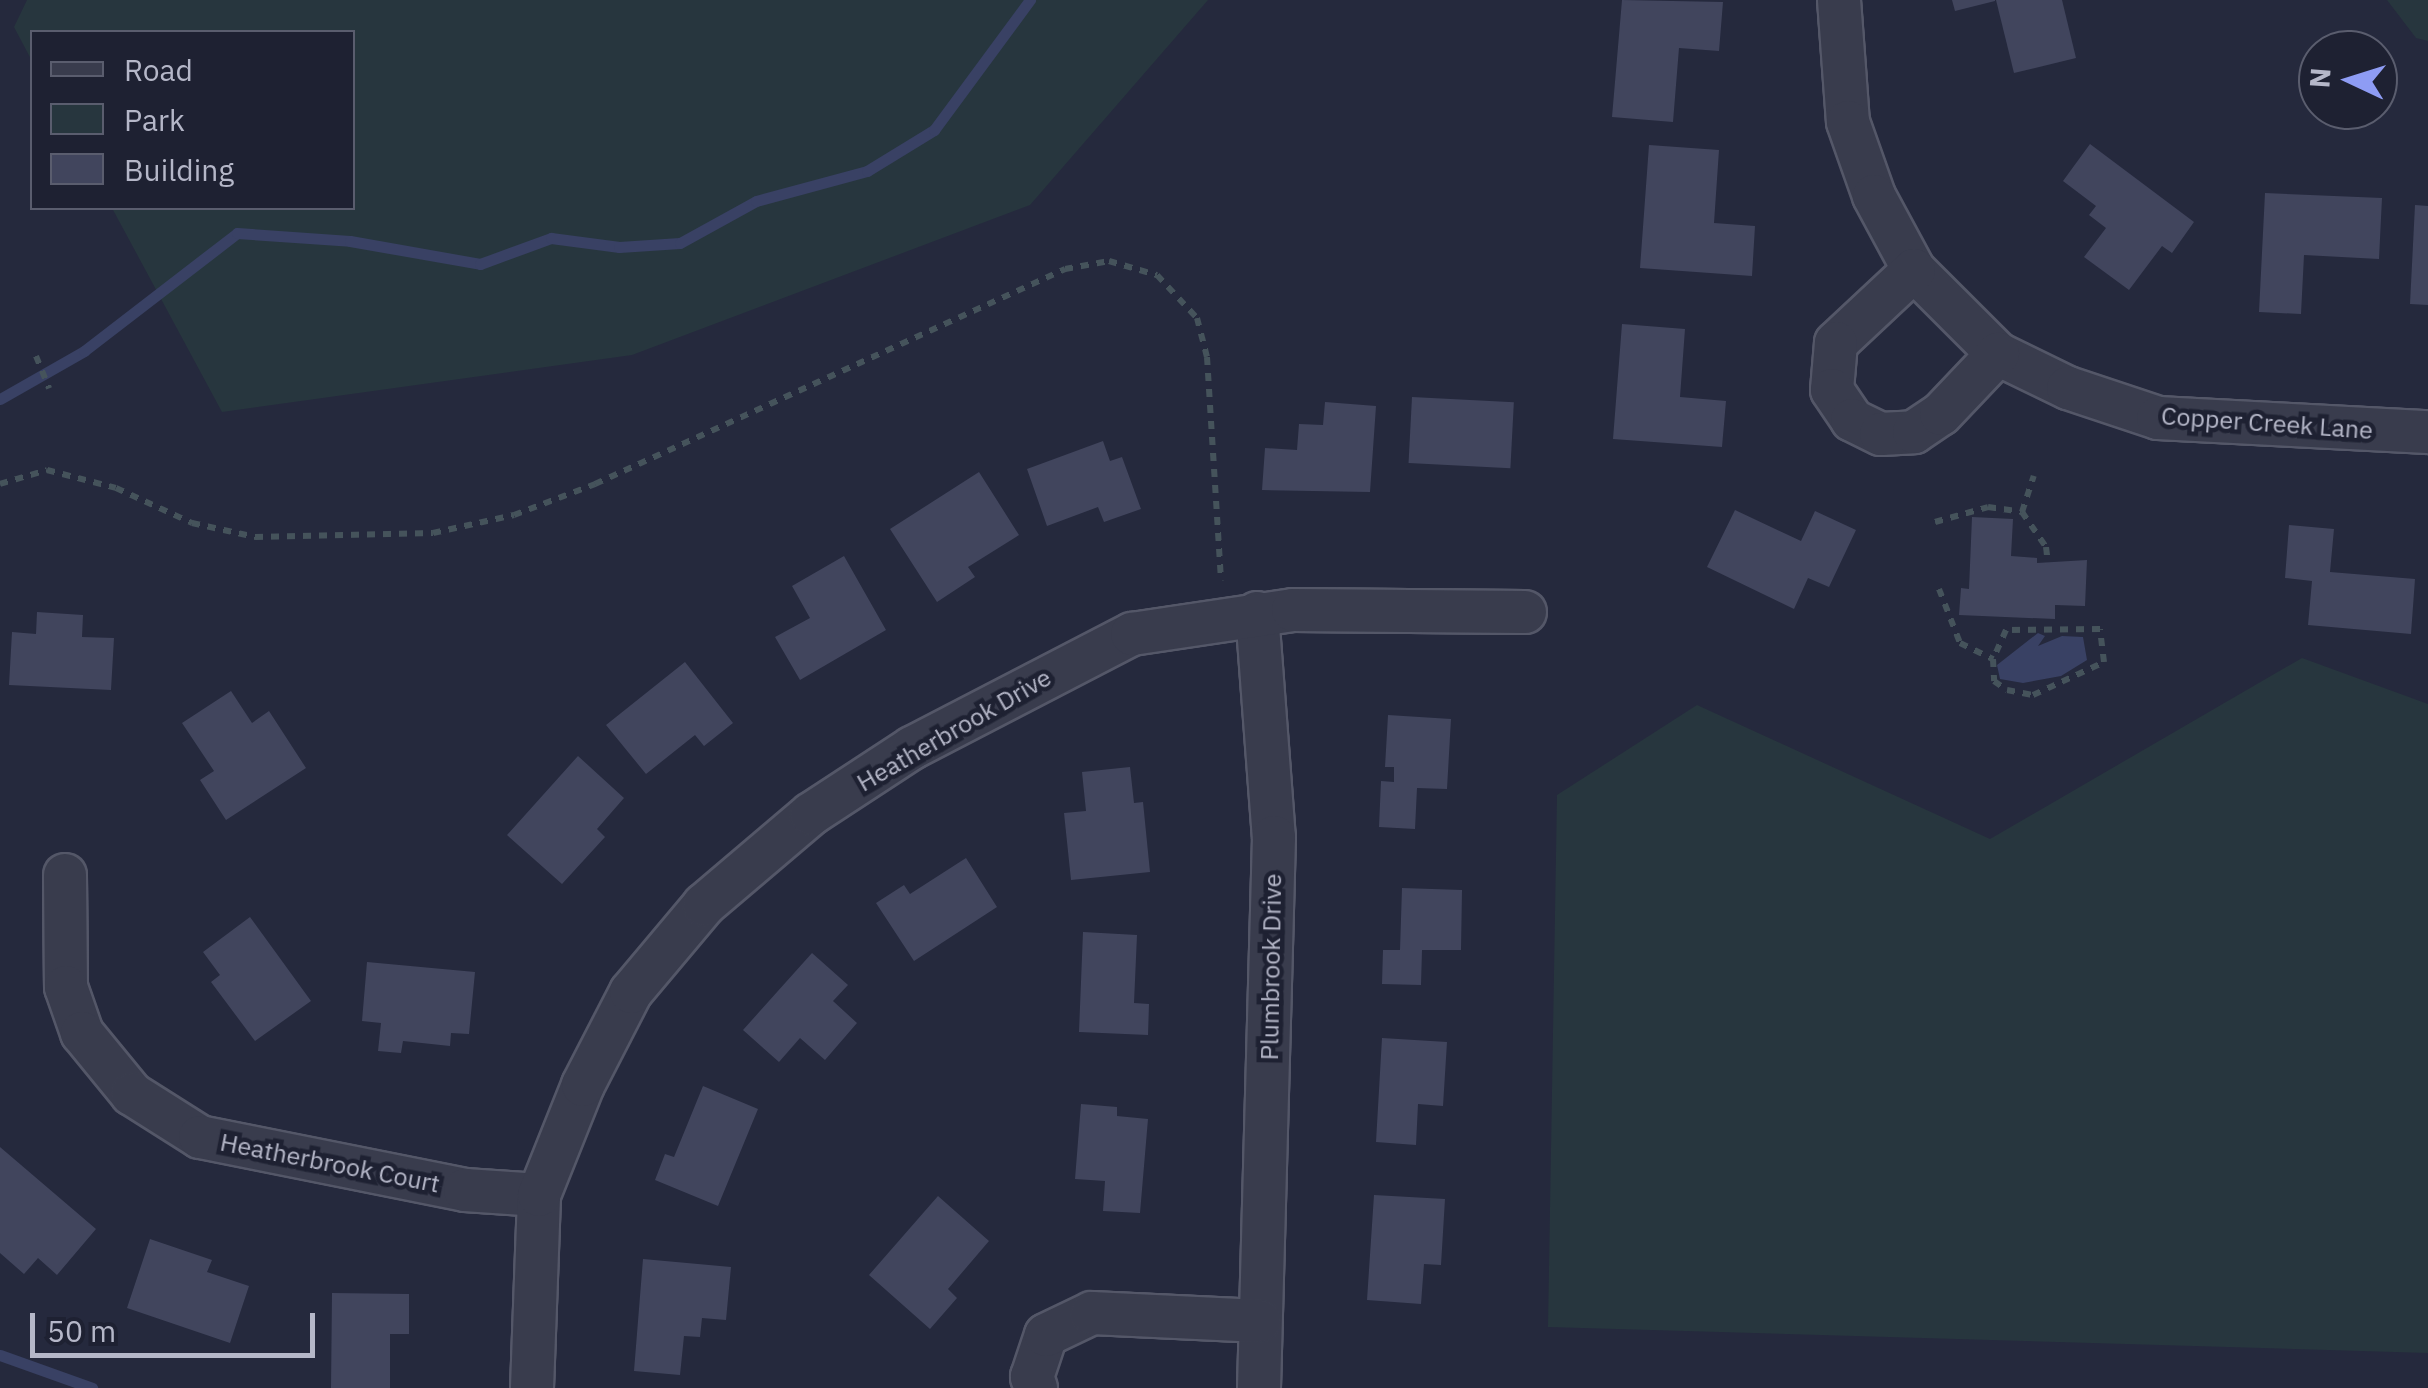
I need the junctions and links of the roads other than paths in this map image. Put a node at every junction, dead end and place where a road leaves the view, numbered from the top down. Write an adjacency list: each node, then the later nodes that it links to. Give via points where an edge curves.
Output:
1 (1839, 0): 2 (street, Copper Creek Lane, via 1848,122 1874,196)
2 (1914, 270): 3 (street, Copper Creek Lane); 3 (street, via 1836,343 1832,390 1852,420 1881,434 1914,432)
3 (1998, 354): 4 (street, Copper Creek Lane, via 2068,388 2158,418)
4 (2428, 432)
5 (1525, 612): 6 (street, Heatherbrook Drive)
6 (1241, 614): 8 (street, Heatherbrook Drive, via 1132,634 912,748 811,814 704,904 631,992 582,1084); 9 (street, Plumbrook Drive, via 1274,837)
7 (65, 875): 8 (street, Heatherbrook Court, via 66,987 82,1033 132,1094 200,1137 464,1190)
8 (539, 1196): 10 (street, Heatherbrook Drive)
9 (1260, 1320): 11 (street, via 1092,1313 1046,1335 1032,1377); 12 (street, Plumbrook Drive)
10 (532, 1388)
11 (1036, 1388)
12 (1259, 1388)

